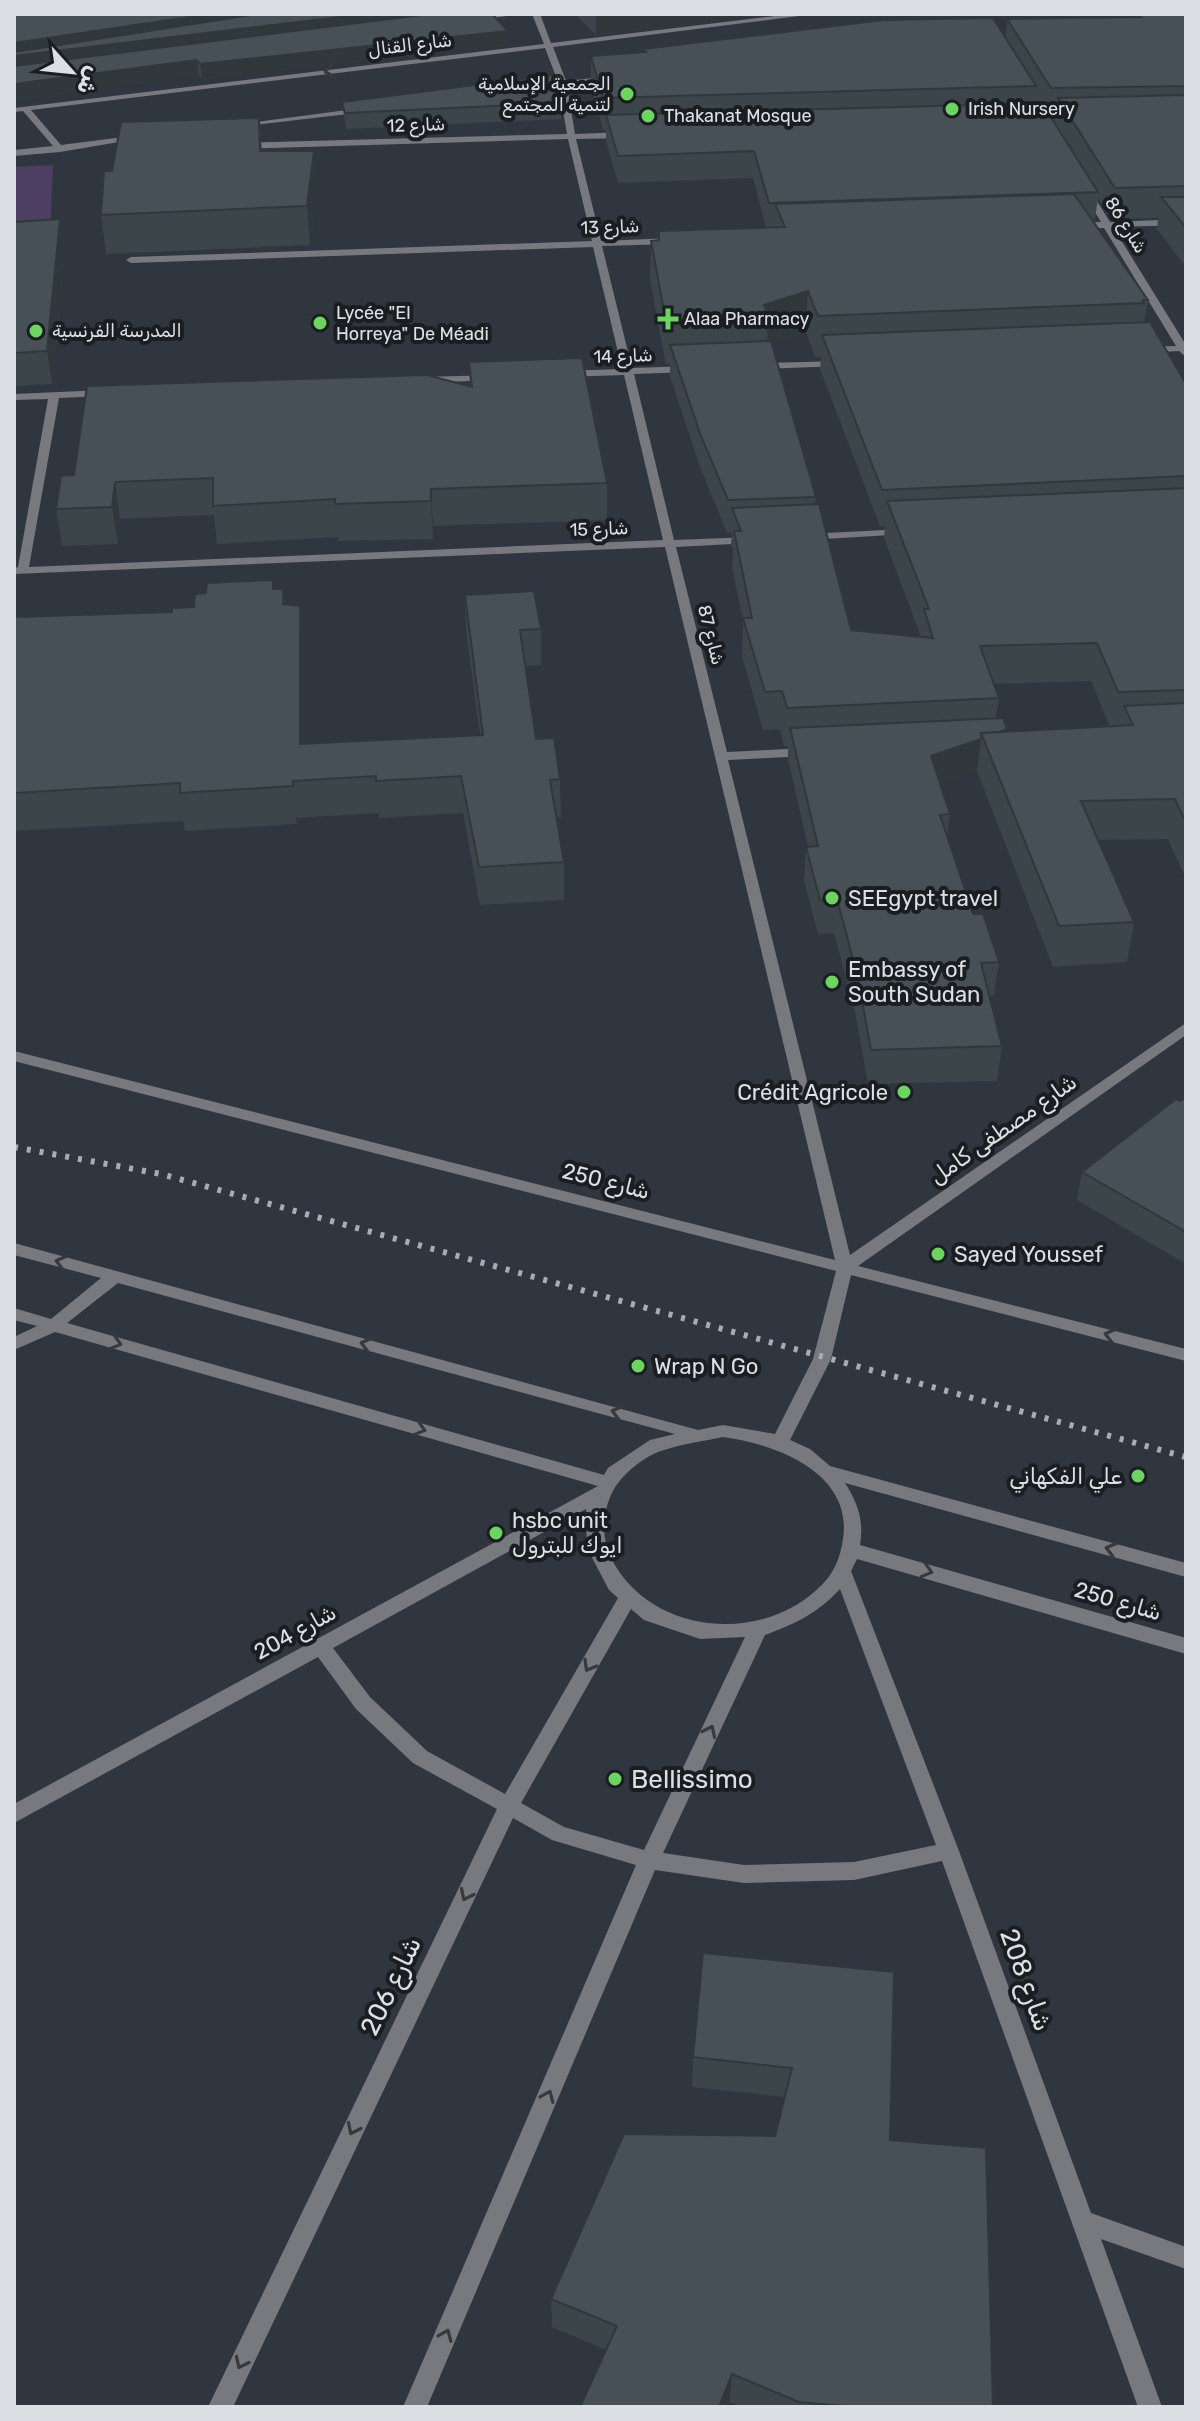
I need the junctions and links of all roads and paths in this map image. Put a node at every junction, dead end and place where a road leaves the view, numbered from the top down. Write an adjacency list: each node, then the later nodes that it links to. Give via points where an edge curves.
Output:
1 (517, 14): 4 (street)
2 (536, 14): 5 (street, شارع 87)
3 (811, 14): 5 (street, شارع القنال)
4 (454, 22)
5 (547, 46): 7 (street, شارع 87); 10 (street, شارع القنال, one-way to 10)
6 (620, 76): 7 (street)
7 (563, 84): 8 (street); 14 (street, شارع 87)
8 (549, 86)
9 (374, 108): 12 (street)
10 (25, 109): 11 (street, شارع القنال); 17 (street)
11 (14, 110)
12 (220, 128)
13 (634, 134): 14 (street, شارع 12)
14 (571, 136): 16 (street, شارع 12); 24 (street, شارع 87)
15 (147, 140): 17 (street)
16 (230, 147)
17 (60, 149): 18 (street)
18 (14, 153)
19 (1076, 174): 21 (street, شارع 86)
20 (1186, 222): 21 (street)
21 (1107, 225): 22 (street); 27 (street, شارع 86)
22 (1059, 226)
23 (693, 240): 24 (street, شارع 13)
24 (597, 243): 25 (street, شارع 13); 31 (street, شارع 87)
25 (131, 260)
26 (1135, 350): 27 (street)
27 (1185, 350)
28 (850, 362): 29 (street)
29 (739, 367)
30 (707, 368): 31 (street, شارع 14)
31 (628, 371): 32 (street, شارع 14); 41 (street, شارع 87)
32 (548, 375)
33 (501, 377): 34 (street)
34 (405, 381)
35 (117, 393): 36 (street)
36 (54, 395): 37 (street); 42 (street)
37 (14, 397)
38 (920, 532): 39 (street)
39 (795, 538)
40 (764, 539): 41 (street, شارع 15)
41 (670, 544): 42 (street, شارع 15); 44 (street, شارع 87)
42 (19, 570)
43 (830, 751): 44 (street)
44 (722, 756): 48 (street, شارع 87)
45 (1186, 1028): 48 (street, شارع مصطفى كامل)
46 (14, 1056): 48 (street, شارع 250)
47 (14, 1249): 49 (street, one-way to 47)
48 (845, 1267): 53 (street, شارع 250, one-way to 48); 55 (street, via 822,1359)
49 (115, 1276): 51 (street); 54 (street, one-way to 49)
50 (14, 1314): 51 (street)
51 (54, 1325): 52 (street); 57 (street, one-way to 57)
52 (14, 1344)
53 (1186, 1355)
54 (692, 1433): 55 (street, via 752,1434); 57 (street, via 658,1442 628,1459)
55 (780, 1442): 56 (street)
56 (825, 1471): 58 (street, via 852,1516); 59 (street, one-way to 56)
57 (603, 1487): 61 (street, via 592,1514 591,1536 610,1579); 63 (street, شارع 204)
58 (852, 1550): 60 (street); 64 (street, شارع 250, one-way to 64)
59 (1186, 1570)
60 (843, 1574): 62 (street, via 822,1599); 67 (street, شارع 208)
61 (628, 1598): 62 (street, via 655,1616 688,1627); 65 (street, شارع 206, one-way to 65)
62 (758, 1629): 68 (street, one-way to 62)
63 (321, 1646): 65 (street, via 363,1703 420,1757); 66 (street, شارع 204)
64 (1186, 1646)
65 (508, 1807): 68 (street, via 559,1834); 71 (street, شارع 206, one-way to 71)
66 (14, 1814)
67 (949, 1851): 68 (street, via 854,1871 744,1874); 69 (street, شارع 208)
68 (649, 1860): 72 (street, one-way to 68)
69 (1083, 2221): 70 (street); 73 (street, شارع 208)
70 (1186, 2258)
71 (220, 2407)
72 (415, 2407)
73 (1150, 2407)

